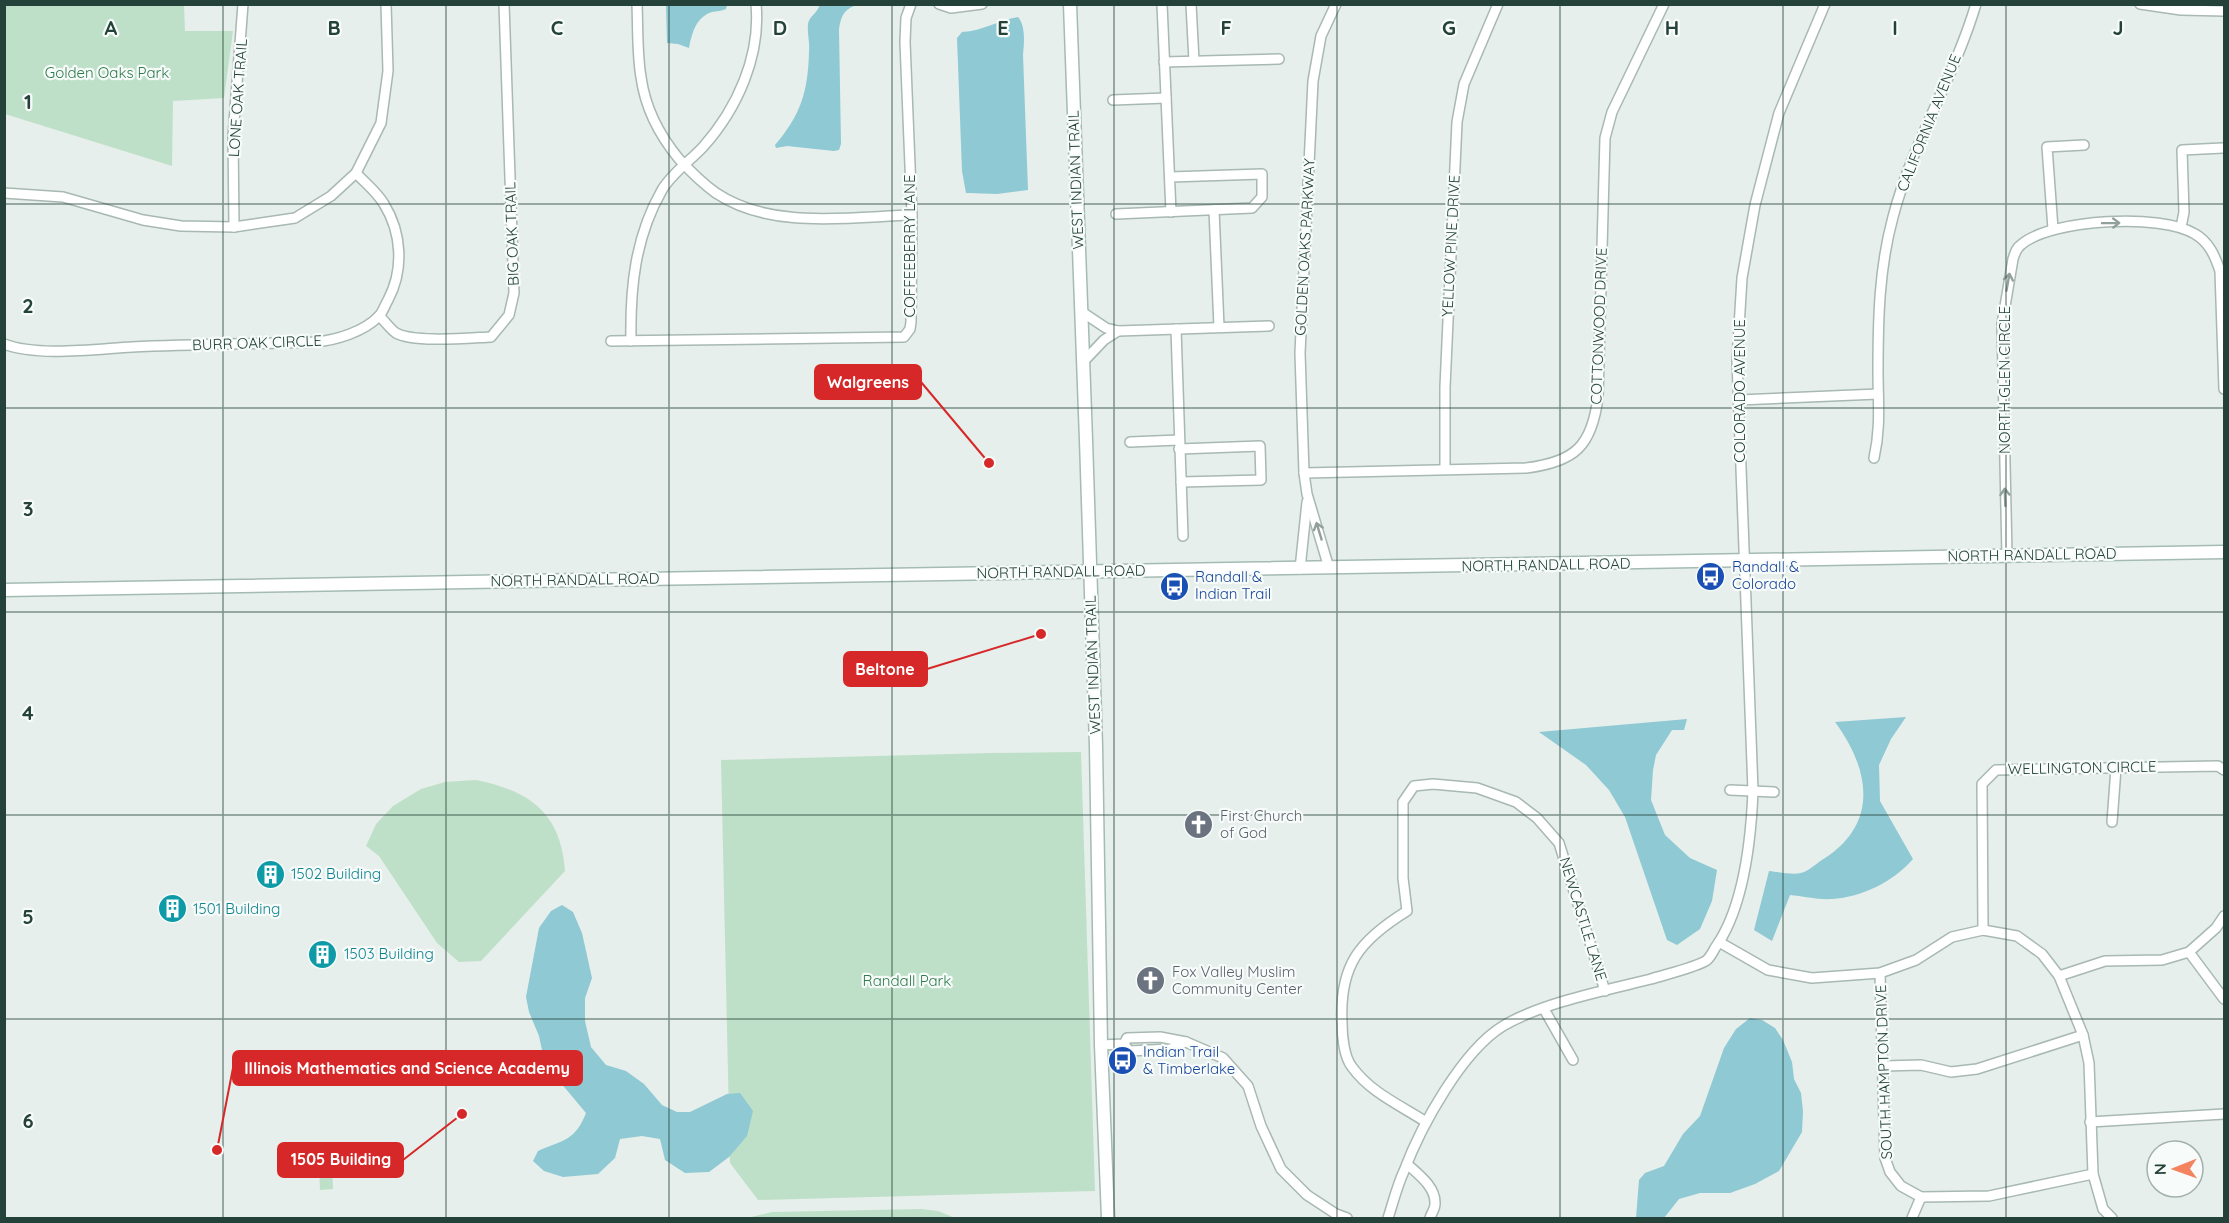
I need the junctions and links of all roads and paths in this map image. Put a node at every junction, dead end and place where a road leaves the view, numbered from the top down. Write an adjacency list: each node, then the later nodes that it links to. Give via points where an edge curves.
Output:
1 (243, 4): 34 (street, LONE OAK TRAIL, via 233,136)
2 (386, 4): 27 (street, via 388,71 381,123)
3 (504, 4): 38 (street, BIG OAK TRAIL, via 514,293 509,315 491,337 424,339 397,333)
4 (637, 4): 26 (street, via 640,77 645,94 658,128)
5 (756, 4): 26 (street, via 755,48 749,69 722,121)
6 (911, 4): 33 (street, COFFEEBERRY LANE, via 905,42)
7 (939, 4): 8 (street, via 951,8)
8 (982, 4)
9 (1070, 4): 37 (main road, WEST INDIAN TRAIL)
10 (1162, 4): 21 (street)
11 (1191, 4): 20 (street)
12 (1336, 4): 54 (street, GOLDEN OAKS PARKWAY, via 1322,36 1312,81 1300,353)
13 (1498, 4): 53 (street, YELLOW PINE DRIVE, via 1464,84 1457,122)
14 (1664, 4): 53 (street, COTTONWOOD DRIVE, via 1612,112 1605,138 1598,397 1587,440 1562,460 1544,466)
15 (1825, 4): 49 (street, COLORADO AVENUE, via 1779,113 1755,205 1742,278)
16 (1976, 4): 48 (street, CALIFORNIA AVENUE, via 1916,148 1893,217 1878,309)
17 (2140, 4): 18 (street)
18 (2224, 11)
19 (1279, 59): 20 (street)
20 (1194, 61): 21 (street)
21 (1164, 62): 22 (street)
22 (1166, 98): 23 (street); 28 (street)
23 (1113, 100)
24 (2084, 145): 36 (street, via 2047,147)
25 (2223, 148): 35 (street, via 2182,150)
26 (685, 165): 33 (street, via 717,194 781,216); 44 (street, via 663,189 638,246)
27 (356, 173): 34 (street, via 332,196 295,218); 38 (street, via 383,202 399,245 394,287)
28 (1170, 177): 30 (street, via 1262,174 1262,198 1252,208); 31 (street)
29 (4, 193): 34 (street, via 63,197 142,220 181,226)
30 (1214, 210): 31 (street); 40 (street)
31 (1171, 212): 32 (street)
32 (1116, 214)
33 (912, 215): 44 (street, COFFEEBERRY LANE, via 911,322 904,337)
34 (234, 227)
35 (2181, 227): 36 (street, NORTH GLEN CIRCLE, one-way to 35, via 2090,222 2147,222); 47 (street, via 2205,241 2220,271)
36 (2053, 229): 59 (street, NORTH GLEN CIRCLE, one-way to 36, via 2002,324 2006,293 2016,249 2030,238)
37 (1082, 312): 42 (street); 46 (main road, WEST INDIAN TRAIL)
38 (379, 316): 45 (street, BURR OAK CIRCLE, via 342,338 316,342 68,351)
39 (1269, 326): 40 (street)
40 (1219, 327): 41 (street)
41 (1176, 329): 42 (street); 51 (street)
42 (1118, 331): 46 (street)
43 (611, 341): 44 (street, COFFEEBERRY LANE)
44 (631, 341)
45 (4, 344)
46 (1084, 361): 63 (main road, WEST INDIAN TRAIL)
47 (2224, 389)
48 (1878, 394): 49 (street); 52 (street, CALIFORNIA AVENUE, via 1879,433)
49 (1738, 400): 60 (street, COLORADO AVENUE)
50 (1130, 442): 51 (street)
51 (1179, 444): 55 (street); 55 (street, via 1260,446 1261,480)
52 (1874, 458)
53 (1445, 469): 54 (street, COTTONWOOD DRIVE)
54 (1304, 473): 56 (street, GOLDEN OAKS PARKWAY)
55 (1181, 482): 57 (street)
56 (1307, 494): 61 (street, GOLDEN OAKS PARKWAY); 62 (street, GOLDEN OAKS PARKWAY, one-way to 56)
57 (1183, 536)
58 (2224, 552): 59 (main road, NORTH RANDALL ROAD)
59 (2007, 556): 60 (main road, NORTH RANDALL ROAD)
60 (1743, 561): 62 (main road, NORTH RANDALL ROAD); 68 (street, COLORADO AVENUE)
61 (1300, 568): 62 (main road, NORTH RANDALL ROAD); 63 (main road, NORTH RANDALL ROAD)
62 (1329, 568)
63 (1090, 572): 64 (main road, NORTH RANDALL ROAD); 81 (main road, WEST INDIAN TRAIL)
64 (4, 590)
65 (2116, 768): 66 (street, WELLINGTON CIRCLE, via 2217,766); 70 (street); 72 (street, WELLINGTON CIRCLE, via 1996,770 1982,784)
66 (2224, 770)
67 (1730, 790): 68 (street)
68 (1754, 791): 69 (street); 73 (street, COLORADO AVENUE, via 1737,907)
69 (1774, 792)
70 (2112, 822)
71 (2224, 916): 74 (street)
72 (1983, 930): 75 (street, via 1952,937 1916,960); 76 (street, via 2017,936 2042,954)
73 (1719, 942): 75 (street, via 1768,970 1812,978); 77 (street, COLORADO AVENUE, via 1707,960)
74 (2189, 952): 76 (street, via 2162,960 2105,961); 78 (street)
75 (1880, 973): 83 (street, SOUTH HAMPTON DRIVE)
76 (2059, 976): 80 (street)
77 (1605, 990): 79 (street, COLORADO AVENUE); 85 (street, NEWCASTLE LANE, via 1559,843 1537,818 1516,802 1477,788 1414,786 1403,802 1407,910 1363,944 1348,970 1341,1001 1342,1035 1350,1065 1369,1087)
78 (2224, 999)
79 (1544, 1009): 82 (street); 85 (street, COLORADO AVENUE, via 1503,1026 1477,1049)
80 (2083, 1035): 83 (street, via 1977,1069 1951,1072 1921,1065); 86 (street, via 2089,1063)
81 (1101, 1045): 90 (main road, WEST INDIAN TRAIL); 91 (street, via 1124,1044 1127,1038 1160,1037 1186,1042 1223,1058 1248,1086 1281,1169 1307,1195)
82 (1573, 1060)
83 (1883, 1066): 89 (street, SOUTH HAMPTON DRIVE, via 1885,1158 1900,1186)
84 (2224, 1114): 86 (street)
85 (1426, 1122): 87 (street, COLORADO AVENUE)
86 (2090, 1122): 88 (street)
87 (1407, 1164): 92 (street, COLORADO AVENUE); 93 (street, via 1432,1193 1435,1205)
88 (2093, 1174): 89 (street, via 1989,1196); 95 (street, via 2103,1209)
89 (1921, 1197): 94 (street)
90 (1108, 1218)
91 (1347, 1218)
92 (1388, 1218)
93 (1430, 1218)
94 (1912, 1218)
95 (2112, 1218)

